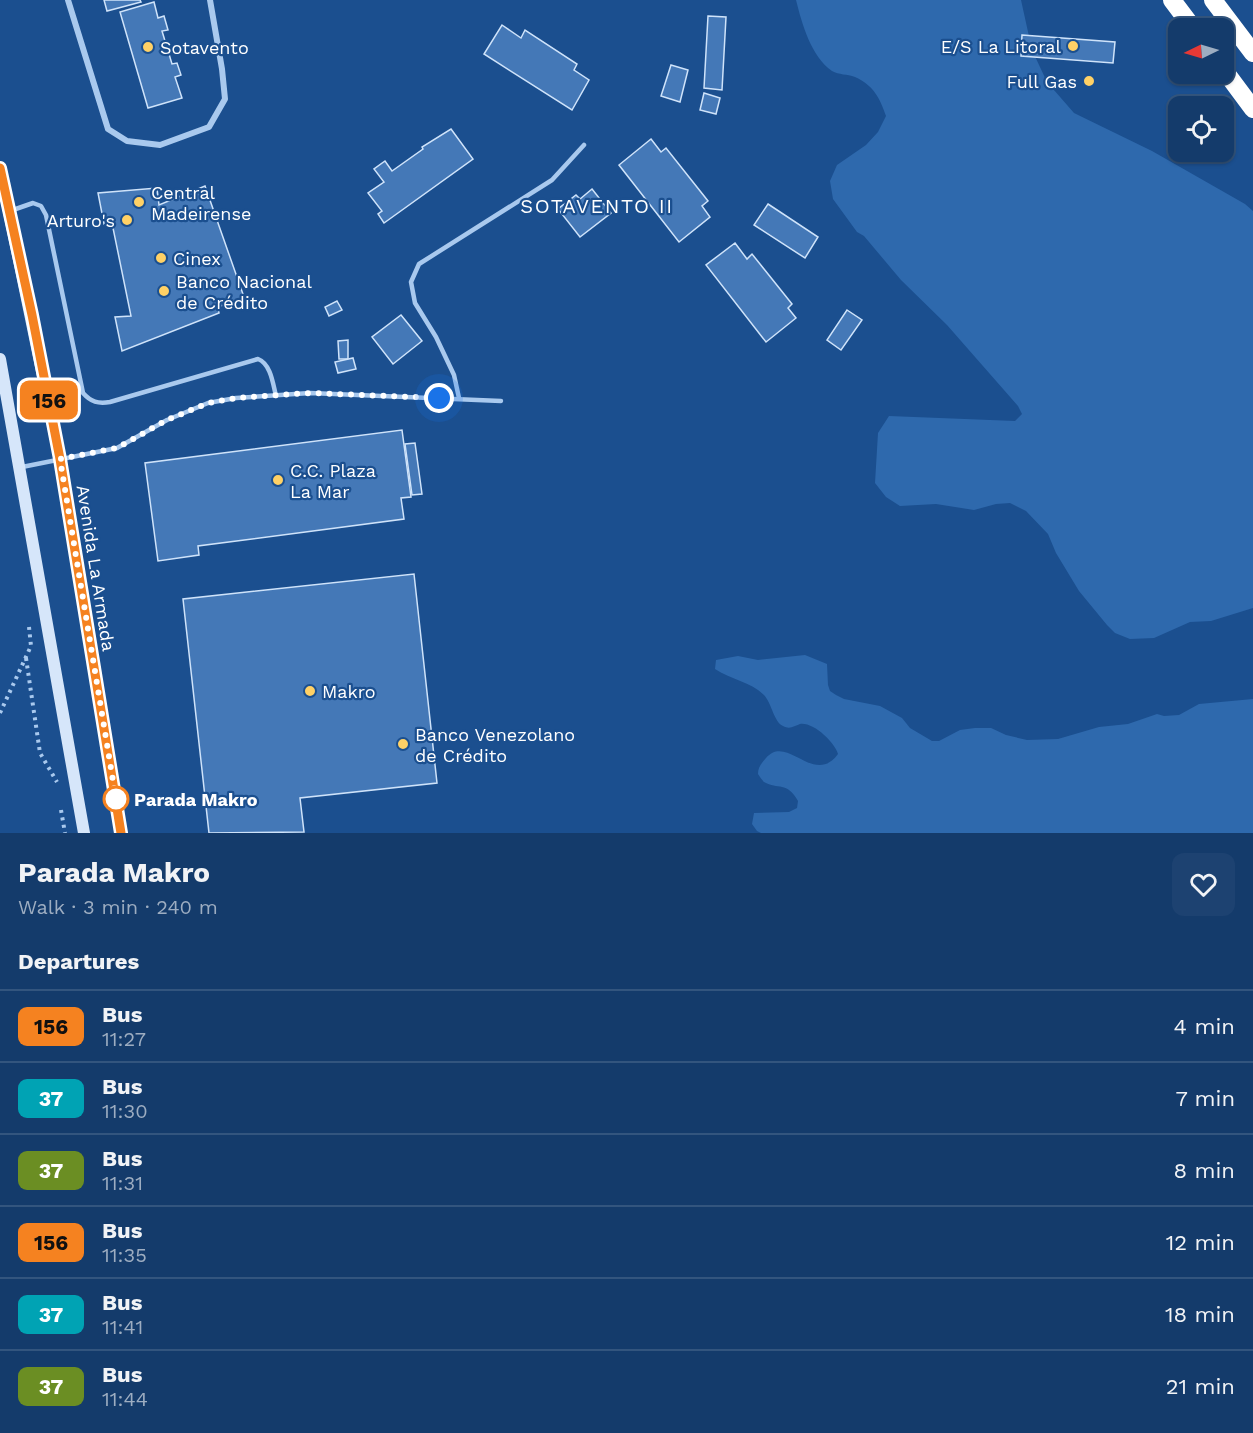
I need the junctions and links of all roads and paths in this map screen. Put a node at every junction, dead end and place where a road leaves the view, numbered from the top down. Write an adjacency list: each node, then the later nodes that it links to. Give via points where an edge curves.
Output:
1 (68, 0): 2 (street, via 108,129 127,141 160,146 209,127 225,99)
2 (210, 0)
3 (1172, 0): 5 (highway)
4 (1214, 0): 6 (highway)
5 (1186, 18)
6 (1253, 53)
7 (1234, 83): 8 (highway)
8 (1253, 109)
9 (584, 145): 14 (lane, via 552,180 419,264 411,282 415,303 454,375)
10 (0, 168): 11 (main road, Avenida La Armada)
11 (10, 211): 13 (lane, via 33,203 41,206 46,215 82,393 89,400 110,402 258,359 267,367); 16 (main road, Avenida La Armada)
12 (0, 359): 17 (main road)
13 (276, 396): 14 (lane, via 310,393); 16 (lane, via 208,403 117,448)
14 (459, 398): 15 (lane)
15 (501, 401)
16 (60, 459): 17 (lane); 25 (main road, Avenida La Armada)
17 (19, 468): 24 (main road)
18 (29, 623): 19 (path, via 31,646)
19 (26, 658): 20 (path); 21 (path, via 40,753 56,778)
20 (0, 712)
21 (58, 789)
22 (60, 800): 23 (path)
23 (65, 833)
24 (84, 833)
25 (121, 833)

